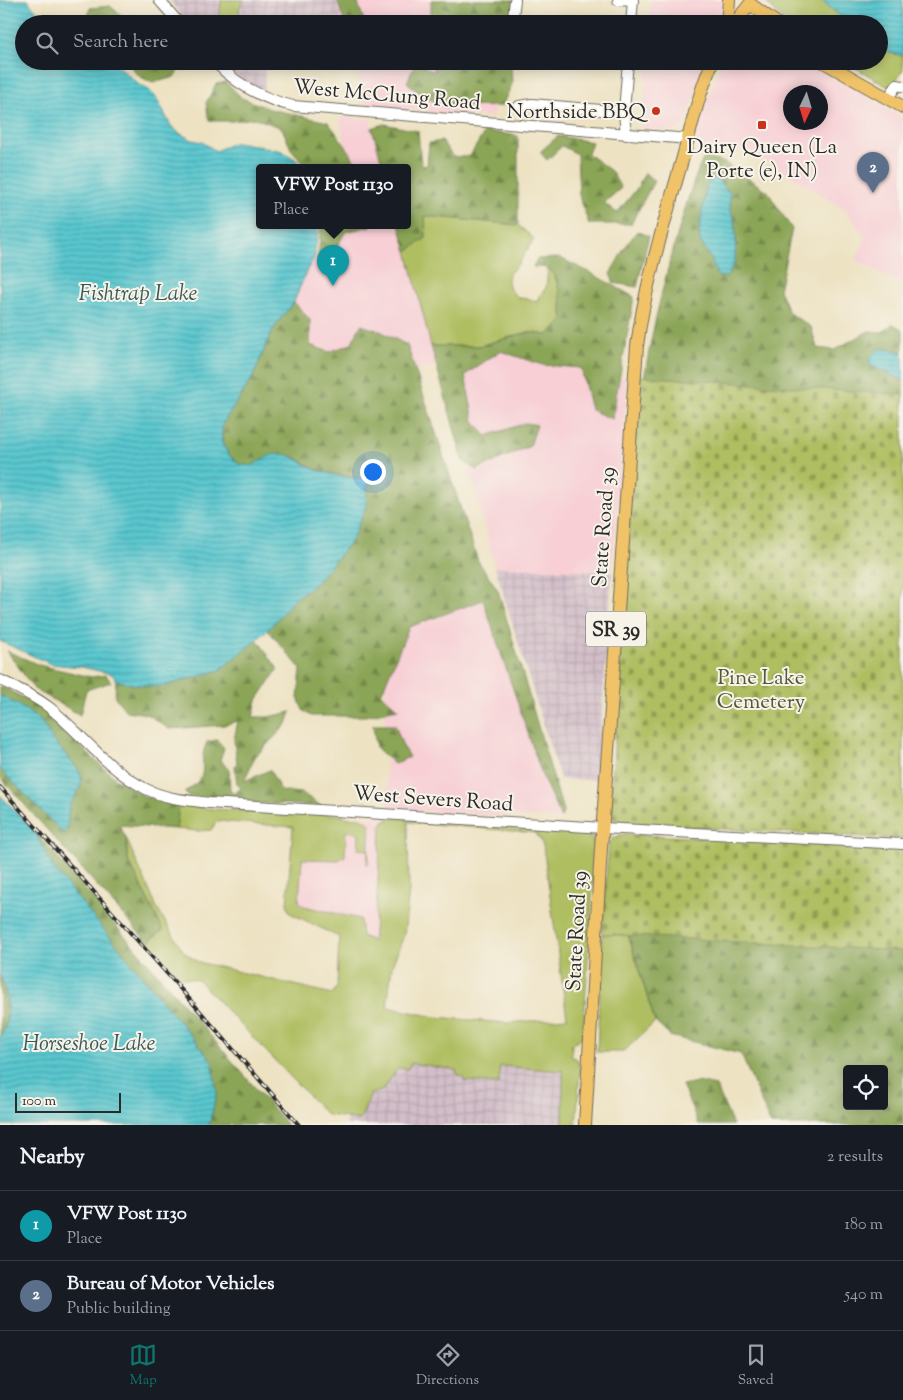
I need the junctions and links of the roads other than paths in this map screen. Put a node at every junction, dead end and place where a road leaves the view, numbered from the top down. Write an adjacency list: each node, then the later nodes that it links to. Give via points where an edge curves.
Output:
1 (160, 0): 7 (street)
2 (514, 0): 8 (street)
3 (618, 0): 5 (street)
4 (729, 0): 10 (main road)
5 (633, 1): 9 (street)
6 (749, 2): 11 (main road); 12 (main road); 13 (main road)
7 (172, 15)
8 (513, 15)
9 (632, 15)
10 (728, 15)
11 (740, 15)
12 (758, 15)
13 (766, 15)
14 (223, 70): 23 (street, West McClung Road, via 254,93 293,106)
15 (627, 70): 22 (street)
16 (709, 70): 24 (main road, State Road 39 / SR 39)
17 (838, 70): 19 (main road)
18 (903, 86): 19 (street, via 897,85)
19 (888, 98): 21 (main road)
20 (519, 106): 22 (street, via 532,104)
21 (903, 107)
22 (624, 112): 23 (street)
23 (626, 135): 24 (street, West McClung Road)
24 (689, 139): 26 (main road, State Road 39 / SR 39, via 650,273 640,320)
25 (0, 680): 26 (street, West Severs Road, via 48,707 122,775 147,790 177,799)
26 (603, 828): 27 (street, West Severs Road); 28 (main road, State Road 39 / SR 39)
27 (903, 844)
28 (585, 1125)

